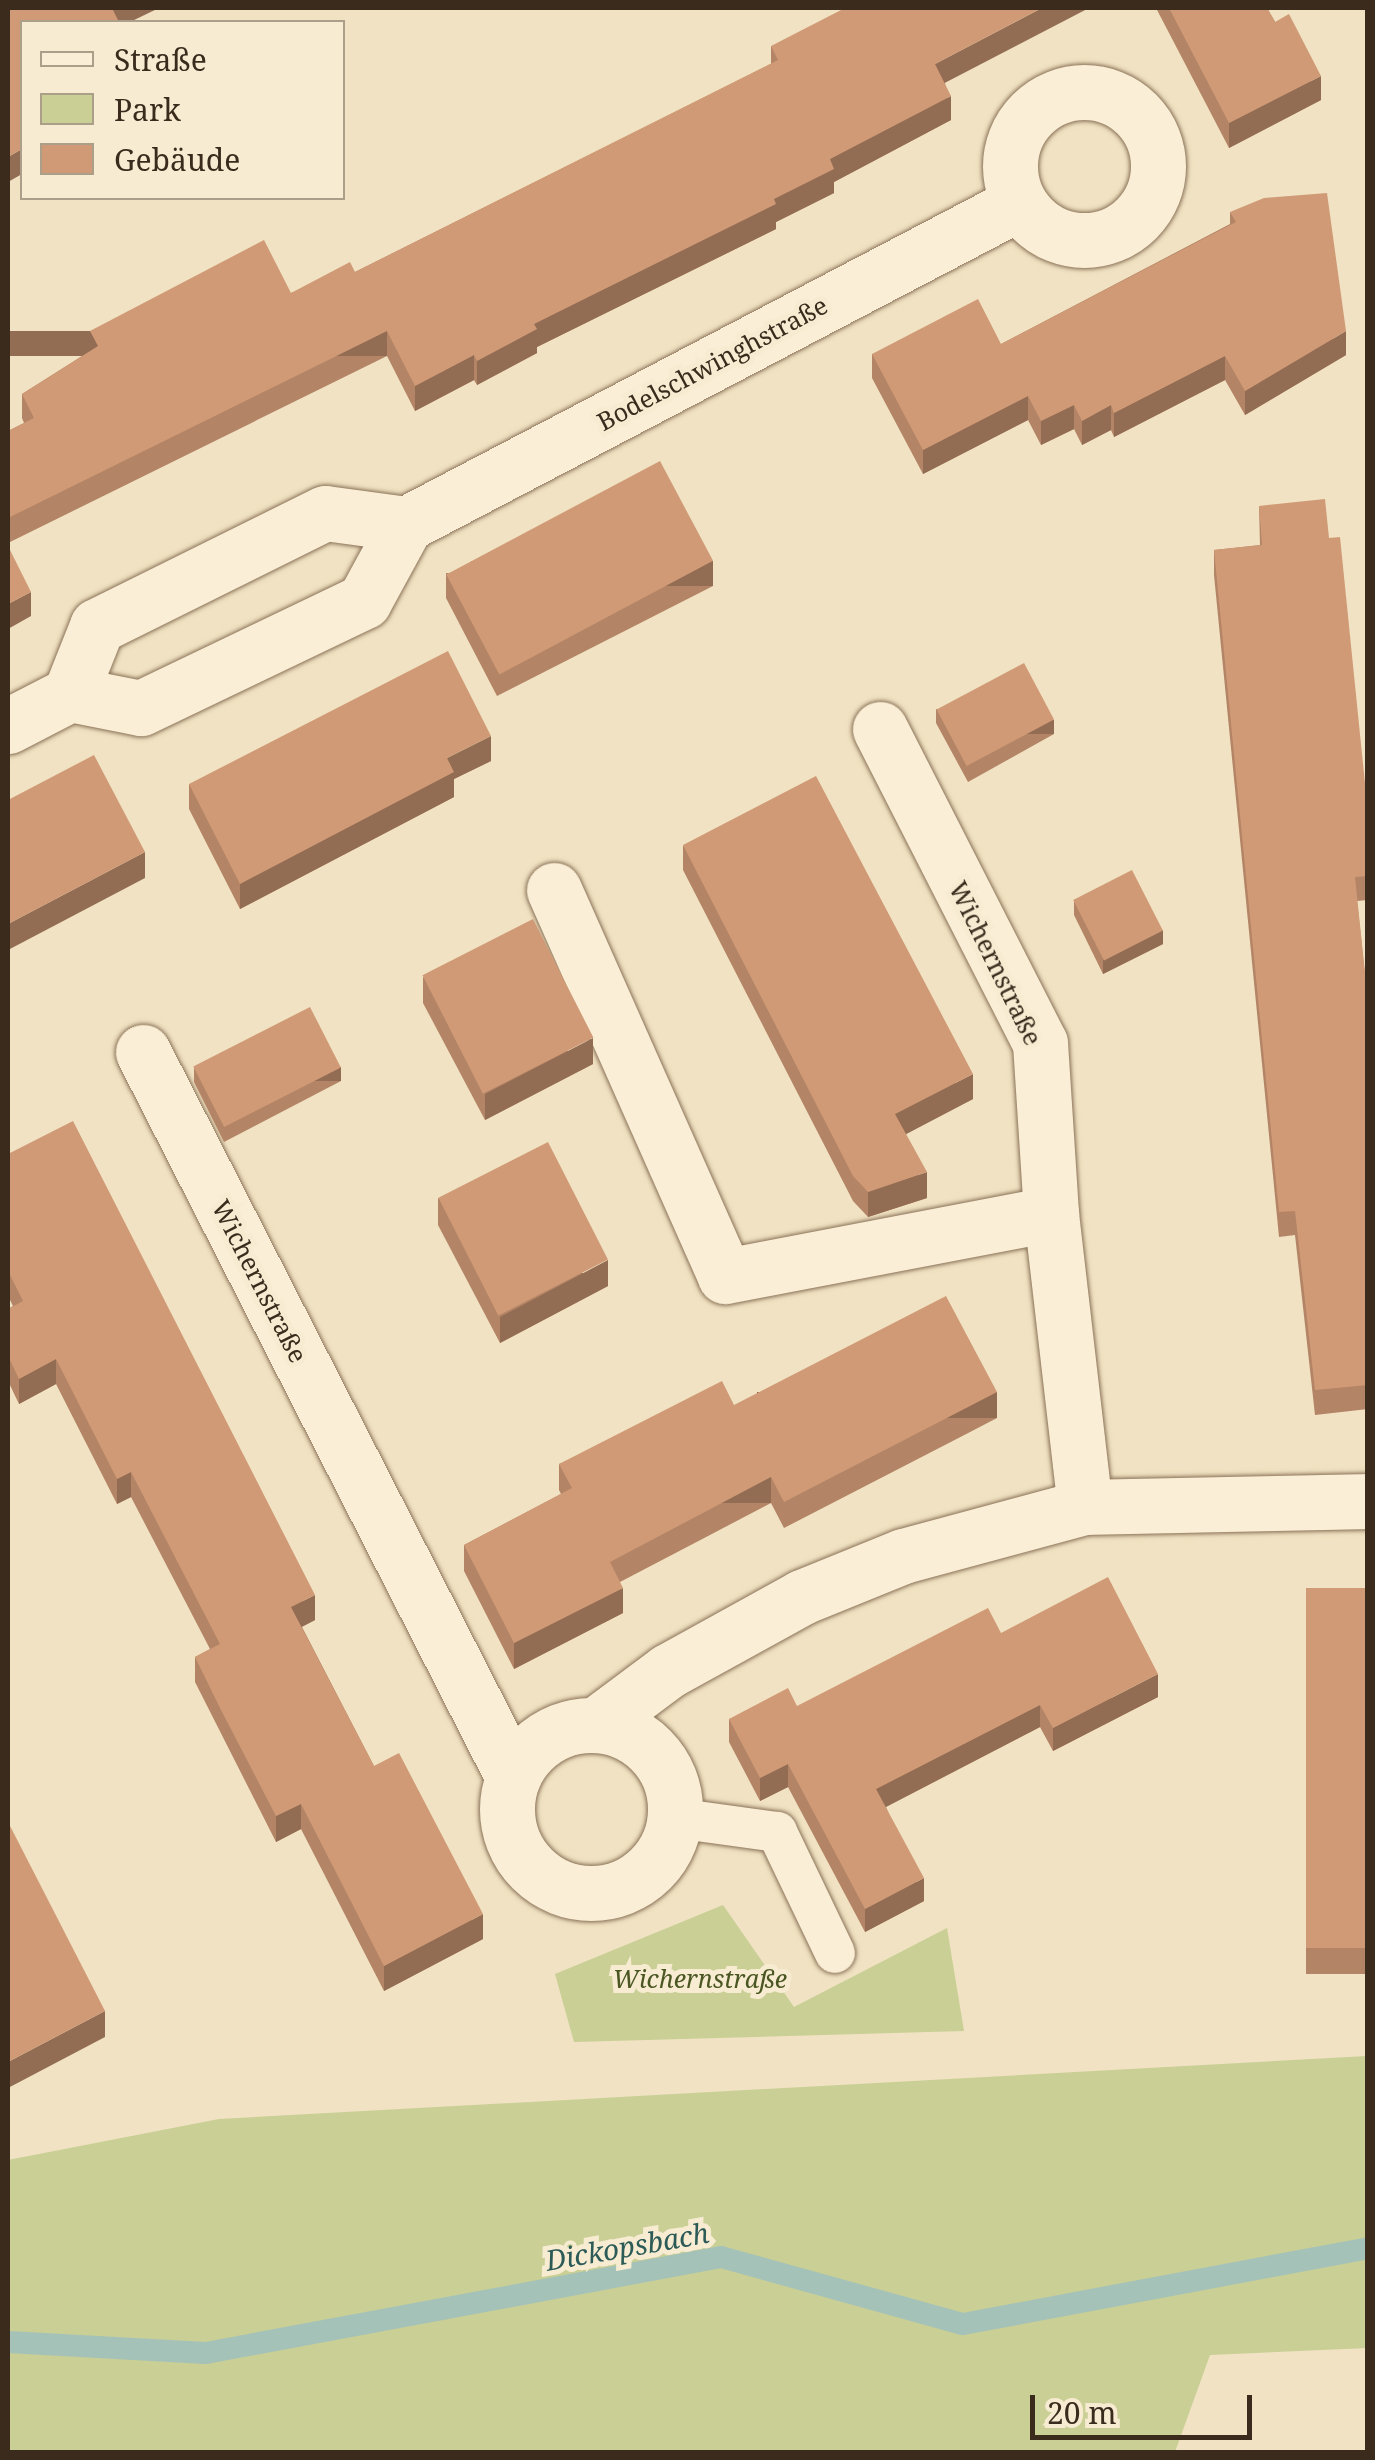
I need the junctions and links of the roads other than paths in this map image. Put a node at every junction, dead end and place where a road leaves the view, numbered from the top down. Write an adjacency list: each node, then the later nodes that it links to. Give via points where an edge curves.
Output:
1 (1019, 203): 2 (street, Bodelschwinghstraße)
2 (406, 524): 3 (street, via 364,601 141,708); 3 (street, via 325,512 97,626)
3 (70, 694): 4 (street)
4 (8, 726)
5 (880, 729): 8 (street, Wichernstraße, via 1040,1043)
6 (554, 890): 8 (street, via 725,1276)
7 (143, 1052): 12 (street, Wichernstraße)
8 (1050, 1214): 10 (street, Wichernstraße)
9 (1368, 1501): 10 (street)
10 (1084, 1507): 11 (street, via 903,1556 802,1597 668,1671)
11 (598, 1724): 12 (street, via 546,1736); 13 (street, via 624,1731 664,1766)
12 (513, 1777): 13 (street, via 509,1829 519,1853 558,1887 610,1891 644,1874 668,1844)
13 (675, 1818): 14 (lane, via 778,1832)
14 (835, 1953)

